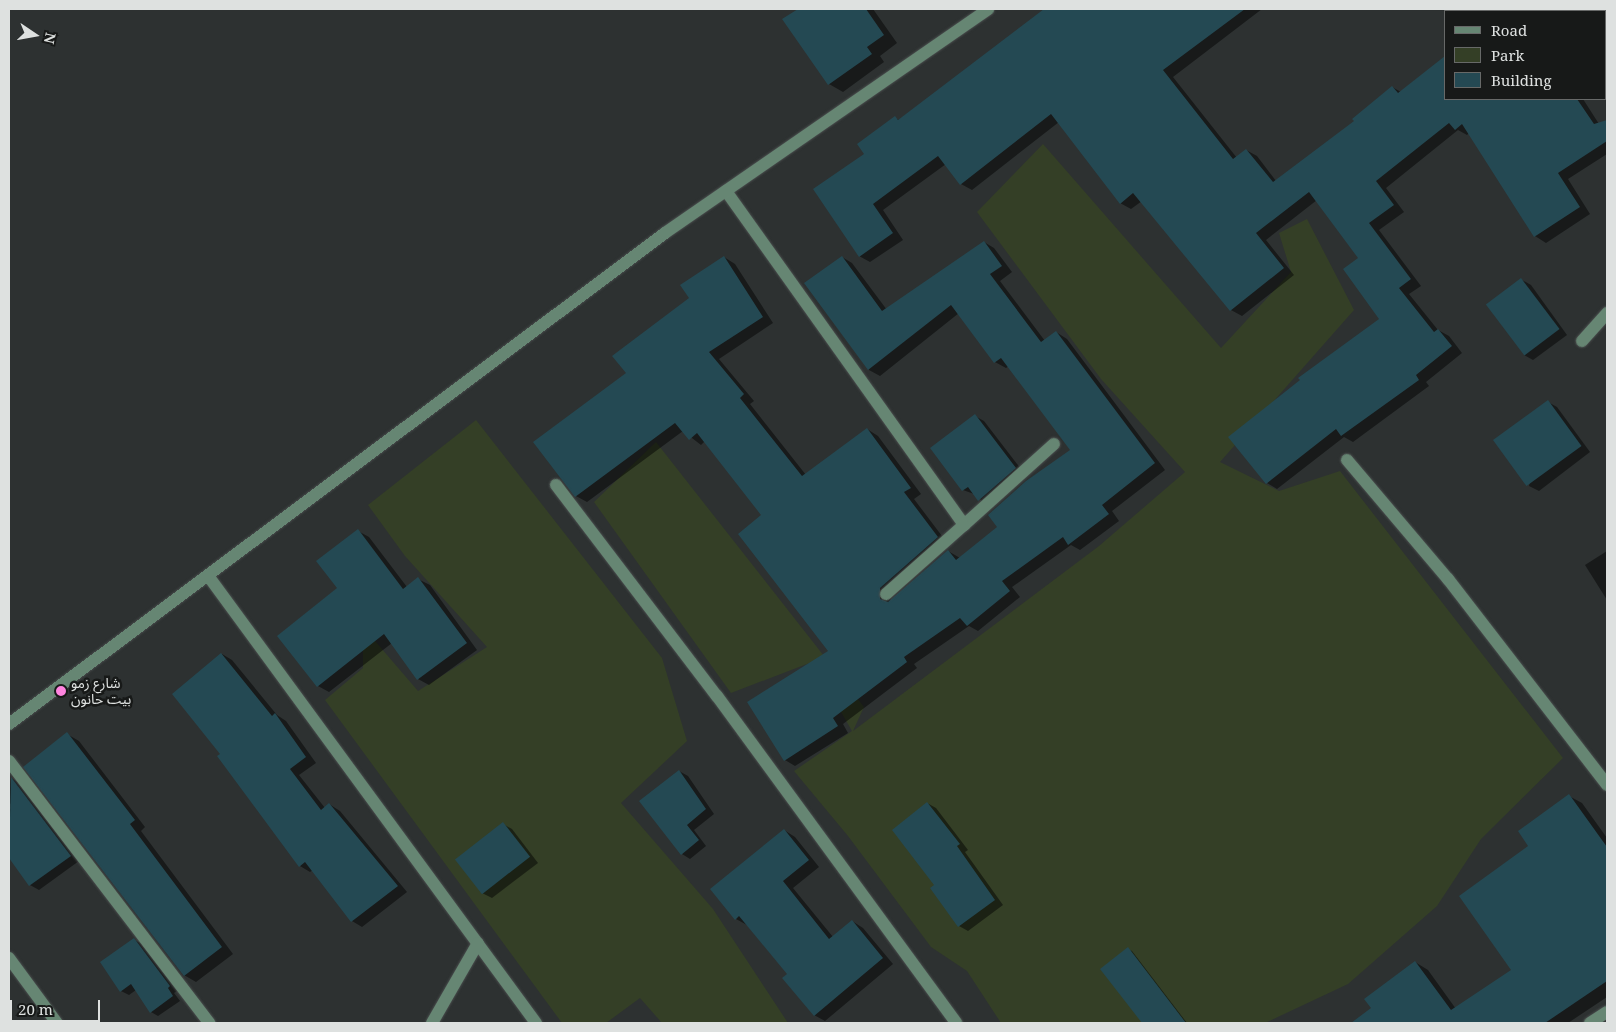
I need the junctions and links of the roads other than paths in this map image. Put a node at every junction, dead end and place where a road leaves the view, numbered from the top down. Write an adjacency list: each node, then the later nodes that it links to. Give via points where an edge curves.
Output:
1 (988, 9): 2 (street)
2 (726, 191): 8 (street); 9 (street)
3 (1607, 313): 4 (street)
4 (1582, 341)
5 (1054, 444): 8 (street)
6 (1347, 460): 13 (street, via 1448,578)
7 (556, 485): 21 (street, via 717,696)
8 (964, 525): 10 (street)
9 (208, 577): 11 (street); 14 (street)
10 (886, 594)
11 (9, 724)
12 (9, 761): 18 (street)
13 (1607, 785)
14 (478, 944): 19 (street); 20 (street)
15 (9, 958): 17 (street)
16 (1607, 1012): 22 (street)
17 (57, 1023)
18 (209, 1023)
19 (432, 1023)
20 (536, 1023)
21 (956, 1023)
22 (1590, 1023)

